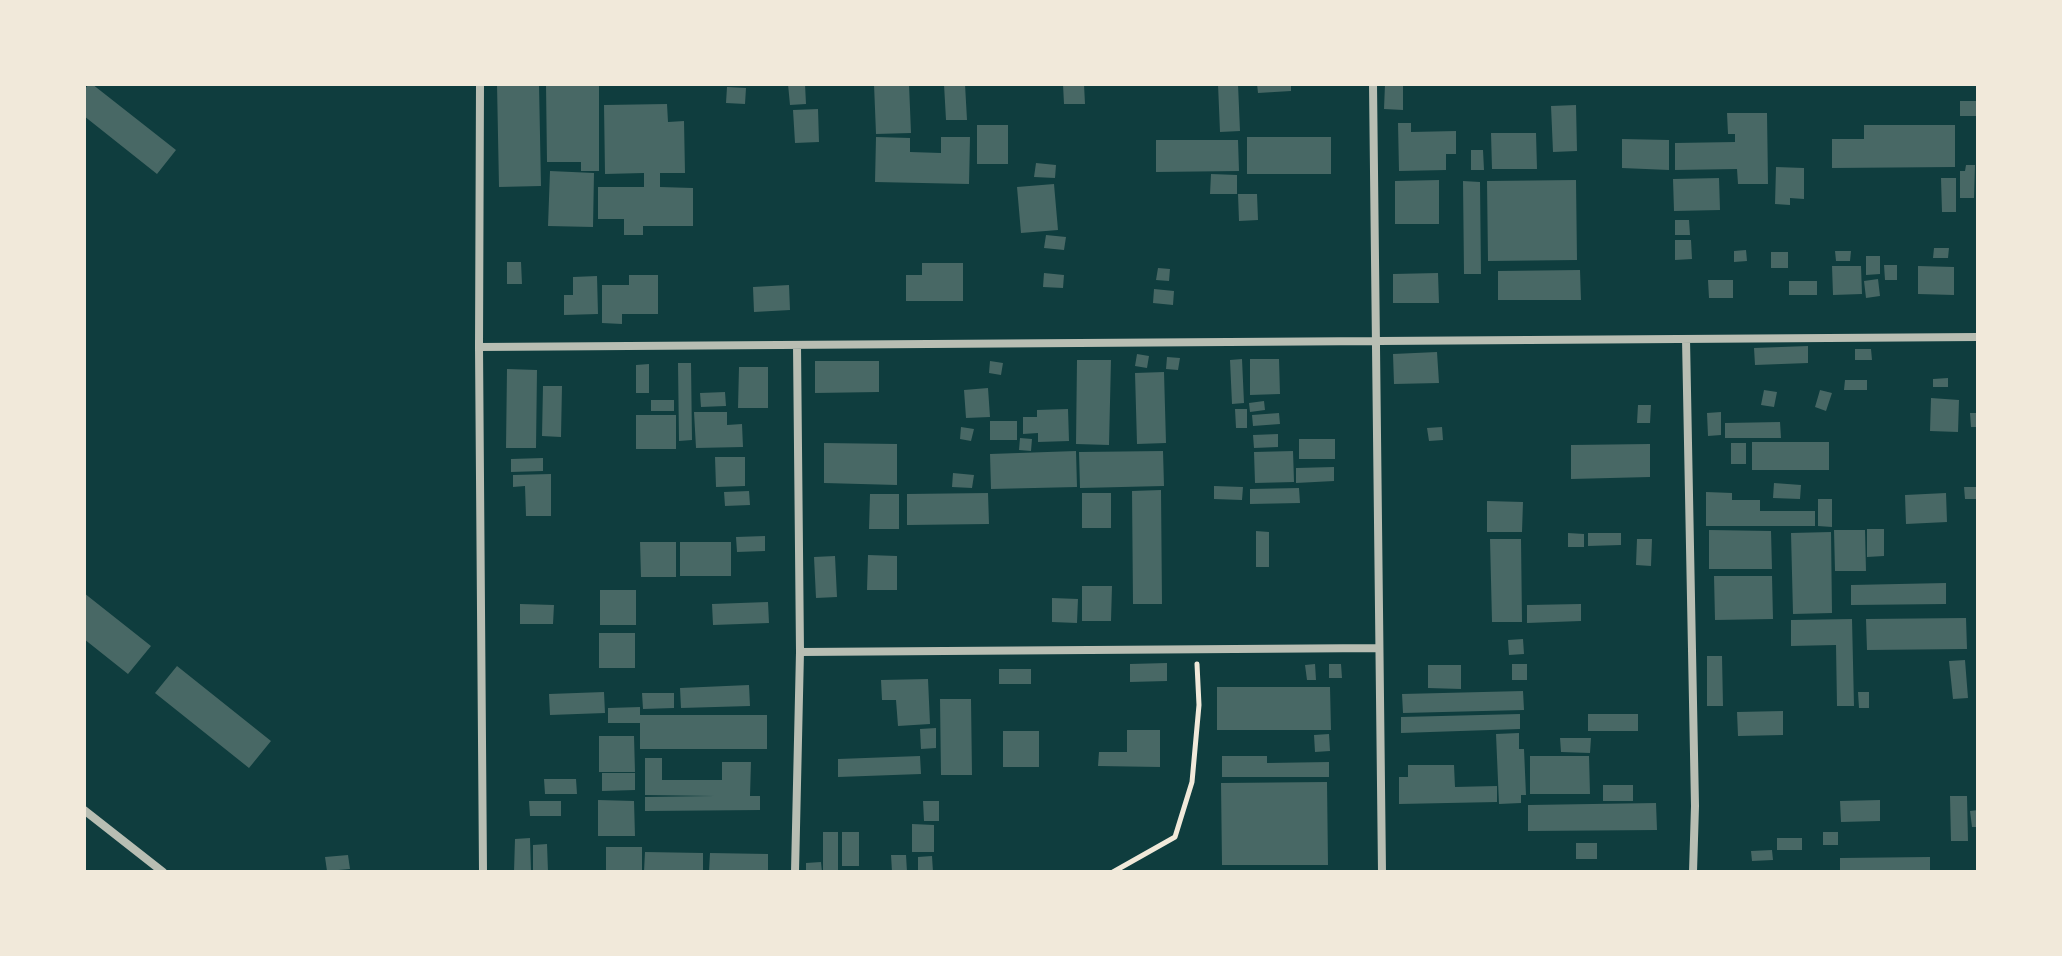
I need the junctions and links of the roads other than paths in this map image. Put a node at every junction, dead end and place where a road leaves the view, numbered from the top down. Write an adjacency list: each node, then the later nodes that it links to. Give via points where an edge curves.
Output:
1 (480, 84): 7 (street)
2 (1373, 84): 5 (street)
3 (1978, 337): 4 (street)
4 (1686, 339): 5 (street); 15 (street)
5 (1376, 341): 6 (street); 8 (street)
6 (797, 345): 7 (street); 9 (street)
7 (479, 347): 12 (street)
8 (1379, 648): 9 (street); 14 (street)
9 (800, 652): 13 (street)
10 (84, 810): 11 (street)
11 (163, 872)
12 (483, 872)
13 (795, 872)
14 (1382, 872)
15 (1693, 872)

